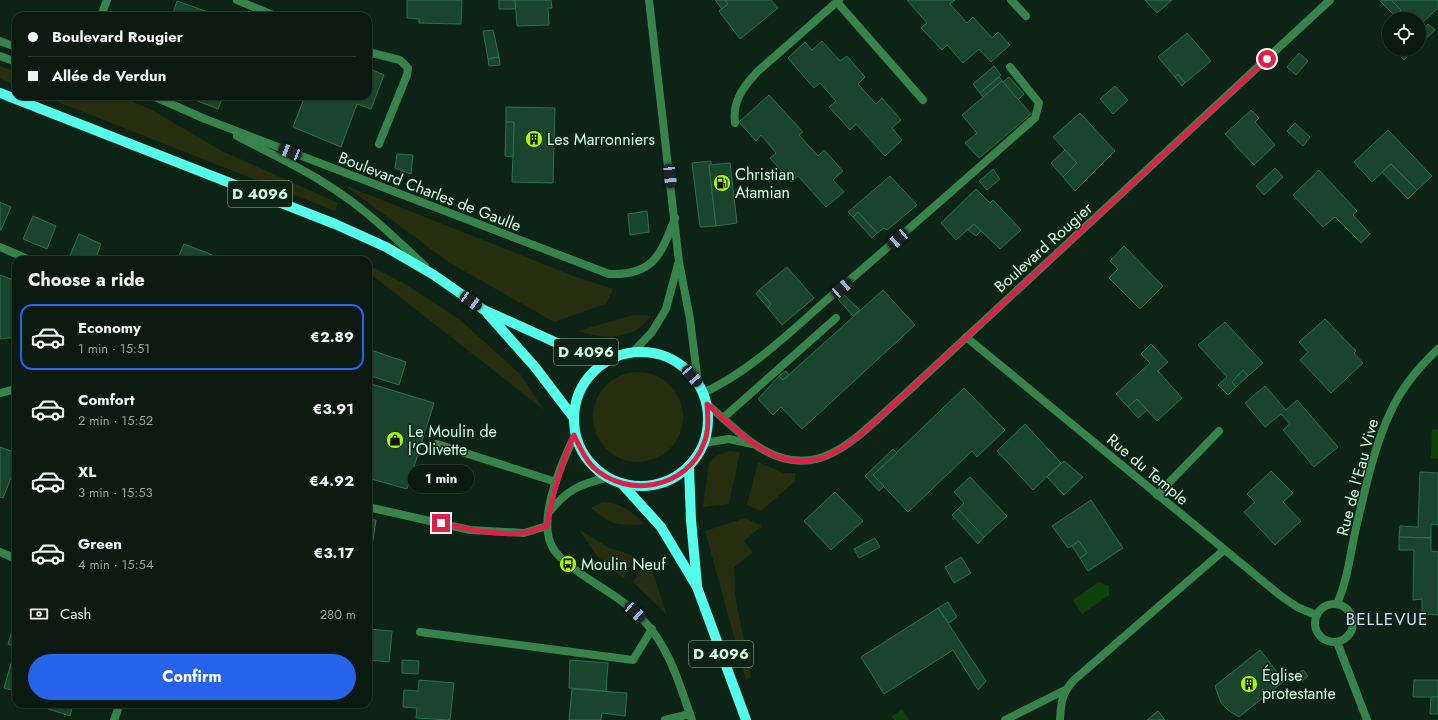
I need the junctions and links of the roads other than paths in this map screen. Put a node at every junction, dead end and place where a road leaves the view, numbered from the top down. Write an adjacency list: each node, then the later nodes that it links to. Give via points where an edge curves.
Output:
1 (107, 0): 7 (street)
2 (237, 0): 8 (street)
3 (649, 0): 24 (street)
4 (1011, 0): 9 (street)
5 (1330, 0): 31 (street, Boulevard Rougier)
6 (838, 1): 20 (street); 22 (street, via 746,84 734,112)
7 (102, 12)
8 (266, 12)
9 (1026, 16)
10 (0, 41): 11 (street)
11 (12, 46)
12 (372, 53): 23 (street, via 400,60 408,68)
13 (0, 56): 14 (street)
14 (12, 60)
15 (1010, 67): 38 (street, via 1039,103 1035,118 762,356 725,383)
16 (0, 93): 17 (main road, D 4096)
17 (12, 98)
18 (18, 100): 28 (main road, D 4096, via 336,224 386,247)
19 (162, 100): 21 (street, Boulevard Charles de Gaulle)
20 (922, 100)
21 (205, 119): 24 (street, Boulevard Charles de Gaulle, via 609,274 623,275 655,261 662,251); 28 (street, via 344,195)
22 (735, 123)
23 (379, 144)
24 (675, 218): 27 (street)
25 (0, 247): 26 (street)
26 (21, 256)
27 (679, 262): 33 (street, via 666,309 652,332); 35 (street, via 690,319)
28 (434, 275): 29 (main road, D 4096)
29 (484, 310): 34 (main road, D 4096, via 556,343 581,351); 40 (main road, D 4096, via 535,366)
30 (836, 318): 41 (street)
31 (966, 337): 46 (street, Boulevard Rougier, via 903,396 830,456 806,461 792,460); 51 (street, Rue du Temple)
32 (1438, 349): 59 (street, Rue de l'Eau Vive, via 1409,381 1391,411 1379,439 1356,528 1345,586)
33 (633, 352): 34 (main road); 35 (main road, via 652,353 670,358)
34 (617, 356): 40 (main road, via 600,365 586,380 577,397)
35 (698, 383): 38 (main road)
36 (12, 390): 37 (street)
37 (0, 393)
38 (703, 393): 39 (main road)
39 (707, 404): 41 (street, Boulevard Rougier); 45 (main road, via 708,424)
40 (573, 417): 43 (main road)
41 (723, 418): 46 (street, Boulevard Rougier)
42 (1218, 431): 51 (street)
43 (574, 435): 48 (main road, via 581,452); 49 (street)
44 (436, 444): 49 (street)
45 (704, 444): 46 (street, Boulevard Rougier, via 729,439); 47 (main road)
46 (754, 444)
47 (689, 467): 50 (main road, via 675,478 658,485); 58 (main road, D 4096, via 690,520)
48 (606, 478): 50 (main road); 53 (street, via 573,489 559,500)
49 (556, 482): 53 (street)
50 (623, 485): 58 (main road, D 4096, via 661,527)
51 (1157, 495): 55 (street, Rue du Temple)
52 (372, 508): 54 (street, via 470,530 524,533)
53 (550, 512): 54 (street)
54 (547, 526): 61 (street, via 553,549 568,564 619,598)
55 (1224, 550): 60 (street, Rue du Temple, via 1281,596 1297,607); 64 (street)
56 (0, 552): 57 (street)
57 (12, 556)
58 (697, 587): 69 (main road, D 4096)
59 (1337, 604): 60 (street, via 1324,606); 63 (street, via 1348,610 1353,621 1348,637)
60 (1316, 615): 63 (street, via 1316,633 1325,641)
61 (652, 629): 62 (street, via 633,660); 66 (street, via 663,646)
62 (420, 632)
63 (1337, 642): 72 (street)
64 (1064, 690): 70 (street); 71 (street)
65 (118, 708): 67 (street)
66 (691, 717): 68 (street)
67 (114, 720)
68 (665, 720)
69 (746, 720)
70 (1005, 720)
71 (1060, 720)
72 (1367, 720)

